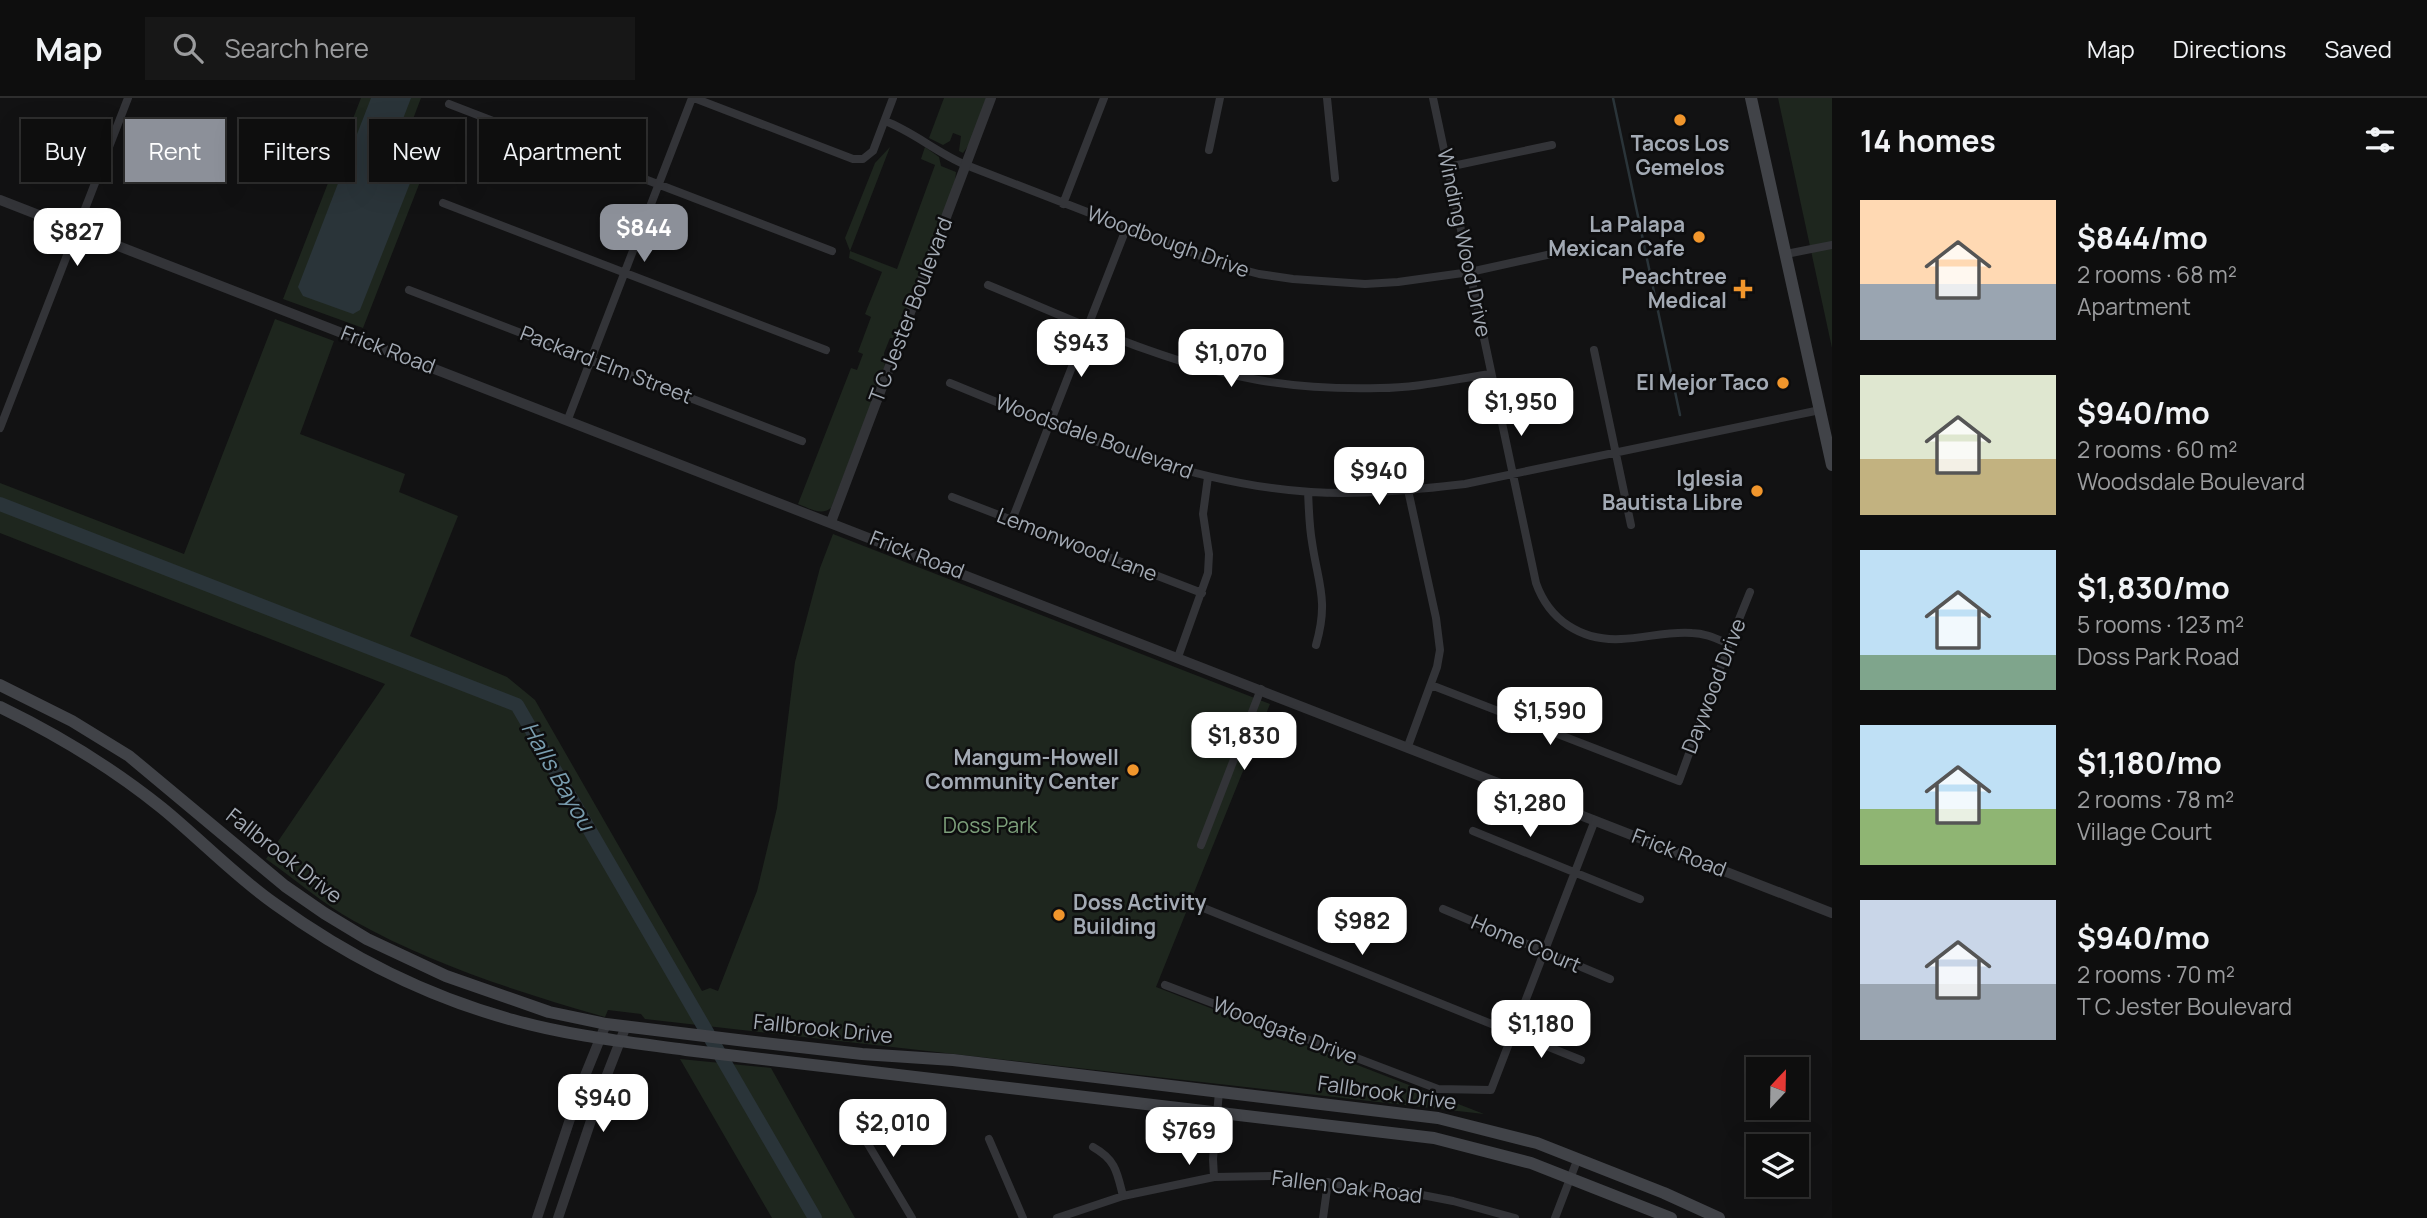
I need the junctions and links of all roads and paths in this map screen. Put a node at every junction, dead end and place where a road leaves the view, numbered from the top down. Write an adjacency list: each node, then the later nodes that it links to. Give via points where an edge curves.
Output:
1 (128, 98): 21 (street)
2 (693, 98): 11 (street, via 853,159 863,159 873,151); 17 (street)
3 (894, 98): 11 (street)
4 (991, 98): 14 (street, T C Jester Boulevard)
5 (1104, 98): 20 (street)
6 (1220, 98): 13 (street)
7 (1327, 98): 16 (street)
8 (1433, 98): 15 (street, Winding Wood Drive)
9 (1751, 98): 26 (main road)
10 (449, 104): 17 (street)
11 (885, 121): 14 (street, Woodbough Drive)
12 (1552, 145): 15 (street)
13 (1209, 150)
14 (966, 165): 20 (street, Woodbough Drive); 50 (street, T C Jester Boulevard)
15 (1448, 167): 27 (street, Winding Wood Drive)
16 (1335, 178)
17 (659, 184): 25 (street); 28 (street)
18 (0, 200): 21 (street, Frick Road)
19 (443, 202): 28 (street)
20 (1063, 204): 22 (street, Woodbough Drive)
21 (77, 229): 38 (street, Frick Road); 40 (street)
22 (1126, 229): 27 (street, Woodbough Drive, via 1221,264 1293,279 1364,284); 31 (street)
23 (1832, 245): 26 (street)
24 (1574, 249): 27 (street, Woodbough Drive)
25 (832, 251)
26 (1786, 254): 37 (main road)
27 (1470, 272): 35 (street, Winding Wood Drive)
28 (625, 273): 32 (street); 34 (street)
29 (988, 285): 31 (street)
30 (409, 290): 34 (street, Packard Elm Street)
31 (1087, 325): 35 (street, via 1201,367 1323,388 1383,388); 39 (street)
32 (826, 350)
33 (1594, 350): 42 (street)
34 (591, 360): 38 (street); 41 (street, Packard Elm Street)
35 (1491, 374): 44 (street, Winding Wood Drive)
36 (950, 383): 39 (street, Woodsdale Boulevard)
37 (1820, 410): 42 (street, Woodsdale Boulevard); 43 (main road)
38 (568, 419): 50 (street, Frick Road)
39 (1049, 423): 45 (street, Woodsdale Boulevard, via 1135,456); 49 (street)
40 (0, 428)
41 (802, 441)
42 (1616, 453): 44 (street, Woodsdale Boulevard); 51 (street)
43 (1832, 465)
44 (1515, 474): 46 (street, Woodsdale Boulevard); 54 (street, Winding Wood Drive, via 1536,583 1549,610 1561,622 1606,639 1694,632)
45 (1208, 477): 47 (street, Woodsdale Boulevard); 53 (street, via 1203,514 1209,554)
46 (1408, 491): 47 (street, Woodsdale Boulevard); 58 (street, via 1439,633 1440,650)
47 (1308, 492): 55 (street, via 1324,606)
48 (952, 497): 49 (street, Lemonwood Lane)
49 (1012, 520): 53 (street, Lemonwood Lane)
50 (831, 522): 56 (street, Frick Road)
51 (1631, 525)
52 (1750, 592): 54 (street, Daywood Drive)
53 (1202, 593): 56 (street)
54 (1729, 644): 58 (street, Daywood Drive, via 1679,781)
55 (1316, 645)
56 (1178, 657): 59 (street, Frick Road)
57 (0, 685): 60 (main road, Fallbrook Drive)
58 (1431, 685): 63 (street)
59 (1261, 689): 63 (street, Frick Road); 66 (street)
60 (39, 703): 62 (main road); 75 (main road, Fallbrook Drive, via 129,756 285,886 367,939 480,988 550,1012)
61 (0, 707): 62 (main road, Fallbrook Drive)
62 (29, 720): 78 (main road, Fallbrook Drive, via 116,772 273,902 357,957 473,1008)
63 (1408, 746): 64 (street, Frick Road)
64 (1595, 820): 67 (street, Woodgate Drive); 71 (street, Frick Road)
65 (1473, 831): 67 (street)
66 (1201, 845)
67 (1575, 874): 68 (street); 72 (street, Woodgate Drive)
68 (1640, 899)
69 (1201, 907): 77 (street)
70 (1443, 909): 72 (street, Home Court)
71 (1832, 913)
72 (1544, 951): 73 (street, Home Court); 77 (street, Woodgate Drive)
73 (1610, 979)
74 (1165, 985): 77 (street, Woodgate Drive, via 1438,1089 1491,1090)
75 (606, 1024): 76 (main road, Fallbrook Drive); 78 (street)
76 (626, 1026): 79 (street); 80 (main road, Fallbrook Drive)
77 (1511, 1033): 81 (street)
78 (600, 1038): 79 (main road, Fallbrook Drive); 97 (street)
79 (621, 1041): 82 (main road, Fallbrook Drive); 98 (street)
80 (862, 1054): 82 (main road); 83 (main road, Fallbrook Drive)
81 (1581, 1060)
82 (860, 1070): 84 (main road, Fallbrook Drive)
83 (1038, 1070): 84 (main road); 85 (main road, Fallbrook Drive)
84 (1036, 1091): 87 (main road, Fallbrook Drive)
85 (1219, 1091): 87 (street); 88 (main road, Fallbrook Drive)
86 (855, 1106): 99 (street, via 862,1133)
87 (1218, 1112): 89 (main road, Fallbrook Drive); 93 (street)
88 (1400, 1113): 89 (main road); 92 (main road, Fallbrook Drive, via 1498,1132)
89 (1398, 1133): 94 (main road, Fallbrook Drive, via 1493,1152)
90 (989, 1139): 100 (street)
91 (1093, 1147): 96 (street, via 1114,1165)
92 (1578, 1158): 94 (street); 106 (main road, Fallbrook Drive)
93 (1214, 1177): 95 (street, Fallen Oak Road); 96 (street, Fallen Oak Road)
94 (1571, 1177): 104 (street); 105 (main road, Fallbrook Drive)
95 (1328, 1182): 102 (street); 103 (street, Fallen Oak Road, via 1417,1194)
96 (1123, 1196): 101 (street, Fallen Oak Road)
97 (537, 1218)
98 (558, 1218)
99 (912, 1218)
100 (1024, 1218)
101 (1057, 1218)
102 (1323, 1218)
103 (1515, 1218)
104 (1555, 1218)
105 (1671, 1218)
106 (1719, 1218)

